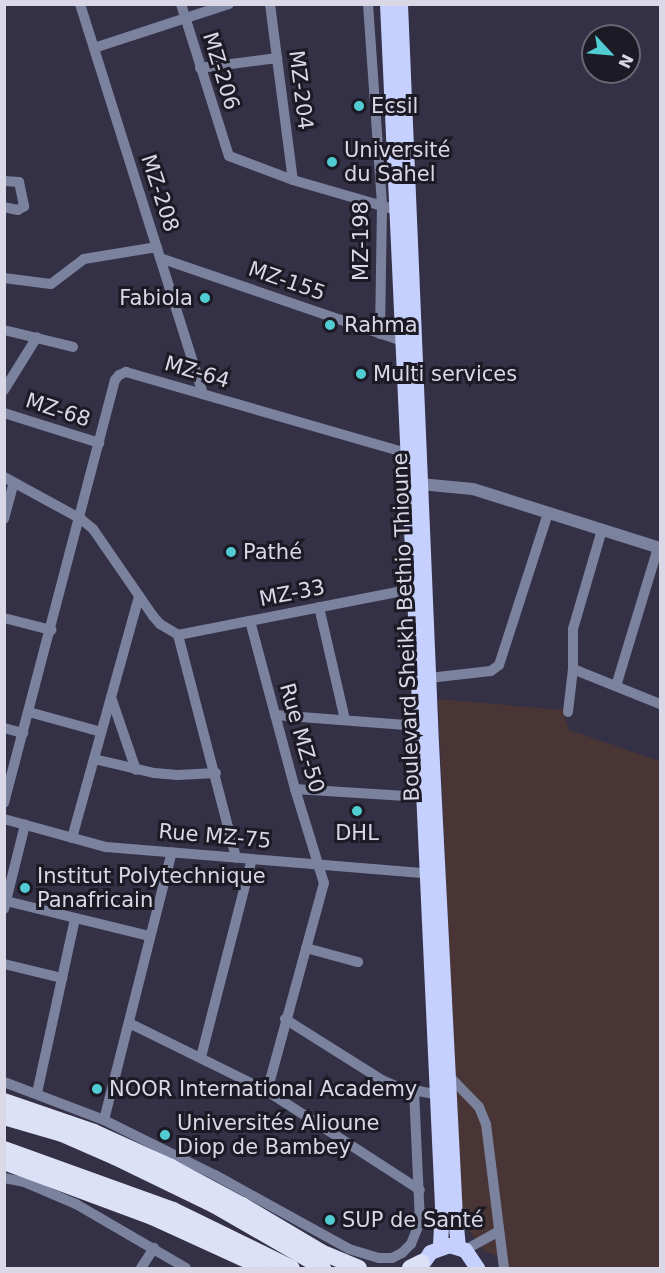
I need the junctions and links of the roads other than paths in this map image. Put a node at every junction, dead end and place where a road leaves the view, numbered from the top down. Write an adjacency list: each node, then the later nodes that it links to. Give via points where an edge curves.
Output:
1 (80, 4): 9 (street, MZ-208)
2 (181, 4): 8 (street, MZ-206)
3 (229, 4): 8 (street)
4 (270, 4): 10 (street, MZ-204)
5 (368, 4): 15 (street, MZ-198)
6 (387, 4): 15 (main road, Boulevard Sheikh Bethio Thioune)
7 (400, 4): 30 (main road, Boulevard Sheikh Bethio Thioune)
8 (185, 19): 9 (street); 11 (street, MZ-206)
9 (93, 48): 16 (street, MZ-208)
10 (277, 58): 11 (street); 12 (street, MZ-204)
11 (200, 68): 12 (street, MZ-206, via 225,148 236,160)
12 (293, 180): 15 (street)
13 (4, 181): 14 (street, via 19,182 24,206 18,210)
14 (4, 207)
15 (389, 208): 20 (street, MZ-198); 22 (main road, Boulevard Sheikh Bethio Thioune)
16 (157, 247): 17 (street, MZ-208); 18 (street, via 84,258 51,284)
17 (160, 258): 20 (street, MZ-155); 25 (street, MZ-208)
18 (4, 278)
19 (4, 330): 21 (street)
20 (380, 334): 22 (street, MZ-155)
21 (37, 337): 23 (street); 24 (street)
22 (402, 341): 28 (main road, Boulevard Sheikh Bethio Thioune)
23 (73, 346)
24 (4, 390)
25 (203, 394): 27 (street, MZ-64, via 126,372 119,375); 28 (street, MZ-64)
26 (4, 413): 27 (street, MZ-68)
27 (99, 443): 33 (street, MZ-64)
28 (407, 453): 36 (main road, Boulevard Sheikh Bethio Thioune)
29 (9, 479): 32 (street); 33 (street)
30 (420, 484): 31 (street, via 473,489); 44 (main road, Boulevard Sheikh Bethio Thioune)
31 (548, 513): 34 (street); 44 (street, via 499,665 491,671)
32 (4, 519)
33 (81, 519): 37 (street, via 104,542); 41 (street, MZ-64)
34 (602, 530): 35 (street); 43 (street, via 573,629)
35 (659, 548): 45 (street)
36 (413, 589): 38 (street, MZ-33); 52 (main road, Boulevard Sheikh Bethio Thioune)
37 (139, 596): 42 (street, via 160,624); 46 (street)
38 (319, 608): 40 (street, MZ-33); 51 (street)
39 (4, 618): 41 (street)
40 (250, 621): 42 (street, MZ-33); 50 (street, Rue MZ-50)
41 (51, 630): 48 (street, MZ-64)
42 (178, 635): 58 (street)
43 (573, 669): 45 (street); 49 (street)
44 (429, 678): 80 (main road, Boulevard Sheikh Bethio Thioune)
45 (616, 686): 47 (street)
46 (111, 697): 54 (street); 57 (street)
47 (660, 704)
48 (29, 712): 54 (street); 55 (street, MZ-64)
49 (568, 712)
50 (275, 715): 51 (street); 59 (street, Rue MZ-50)
51 (345, 720): 52 (street)
52 (419, 726): 60 (main road, Boulevard Sheikh Bethio Thioune)
53 (4, 728): 55 (street)
54 (101, 732): 56 (street)
55 (23, 733): 61 (street, MZ-64)
56 (94, 759): 57 (street); 64 (street)
57 (136, 770): 58 (street, via 178,775)
58 (216, 773): 66 (street)
59 (295, 789): 60 (street); 68 (street, Rue MZ-50)
60 (422, 797): 69 (main road, Boulevard Sheikh Bethio Thioune)
61 (4, 803)
62 (4, 819): 63 (street, Rue MZ-75)
63 (25, 825): 64 (street, Rue MZ-75); 70 (street)
64 (72, 838): 65 (street, Rue MZ-75, via 106,847)
65 (172, 852): 66 (street, Rue MZ-75); 72 (street)
66 (236, 858): 67 (street, Rue MZ-75)
67 (252, 859): 68 (street, Rue MZ-75); 79 (street)
68 (320, 865): 69 (street, Rue MZ-75); 73 (street, Rue MZ-50, via 324,883)
69 (425, 873): 85 (main road, Boulevard Sheikh Bethio Thioune)
70 (5, 905): 71 (street)
71 (75, 918): 72 (street); 76 (street)
72 (150, 936): 78 (street)
73 (306, 948): 74 (street); 77 (street, Rue MZ-50)
74 (358, 962)
75 (4, 964): 76 (street)
76 (62, 978): 84 (street)
77 (285, 1019): 82 (street, Rue MZ-50); 83 (street, via 382,1080)
78 (129, 1023): 79 (street); 88 (street)
79 (201, 1057): 82 (street)
80 (447, 1074): 93 (street, via 479,1107 486,1124); 96 (main road, Boulevard Sheikh Bethio Thioune)
81 (4, 1082): 84 (street)
82 (267, 1091): 92 (street)
83 (414, 1091): 85 (street); 92 (street)
84 (37, 1093): 88 (street)
85 (435, 1094): 94 (main road, Boulevard Sheikh Bethio Thioune, via 442,1206)
86 (4, 1101): 103 (highway, via 94,1132 162,1163)
87 (4, 1118): 102 (highway, via 62,1134 116,1156 214,1205)
88 (104, 1120): 92 (street, via 215,1175 348,1249 379,1258 392,1258 411,1244 420,1222)
89 (4, 1149): 101 (highway, via 181,1214)
90 (8, 1165): 100 (highway, via 153,1217)
91 (4, 1178): 95 (street, via 24,1182 76,1204)
92 (420, 1190)
93 (499, 1231): 96 (street); 105 (street)
94 (440, 1246): 96 (main road); 97 (main road)
95 (154, 1248): 98 (street); 99 (street)
96 (462, 1248): 104 (main road)
97 (417, 1266)
98 (141, 1269)
99 (186, 1269)
100 (264, 1269)
101 (292, 1269)
102 (323, 1269)
103 (358, 1269)
104 (477, 1269)
105 (504, 1269)

